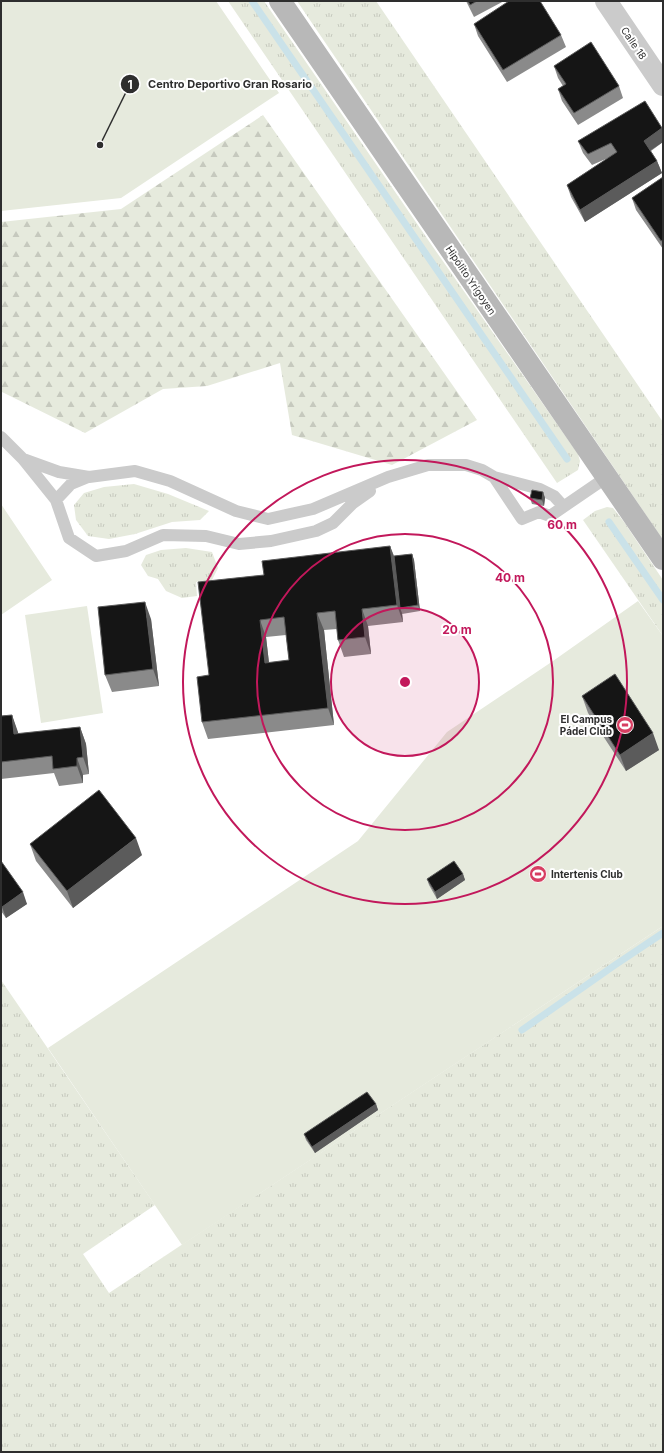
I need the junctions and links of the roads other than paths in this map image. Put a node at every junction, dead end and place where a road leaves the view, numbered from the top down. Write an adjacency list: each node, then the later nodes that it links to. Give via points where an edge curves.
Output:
1 (280, 1): 9 (main road, Hipólito Yrigoyen)
2 (606, 1): 3 (street, Calle 18)
3 (663, 85)
4 (1, 437): 5 (lane)
5 (23, 458): 6 (lane, via 59,472); 10 (lane)
6 (89, 477): 7 (lane, via 135,471 170,481 236,511 268,519 313,509); 10 (lane, via 71,484)
7 (388, 477): 8 (lane, via 428,465 466,465); 10 (lane, via 333,523 316,531 271,541 239,544 206,536 163,535 126,551 96,556 69,538)
8 (494, 477): 11 (lane, via 540,489 554,496); 11 (lane, via 522,519 539,512 550,516)
9 (607, 477): 11 (lane); 12 (main road, Hipólito Yrigoyen)
10 (56, 500)
11 (563, 506)
12 (663, 559)

